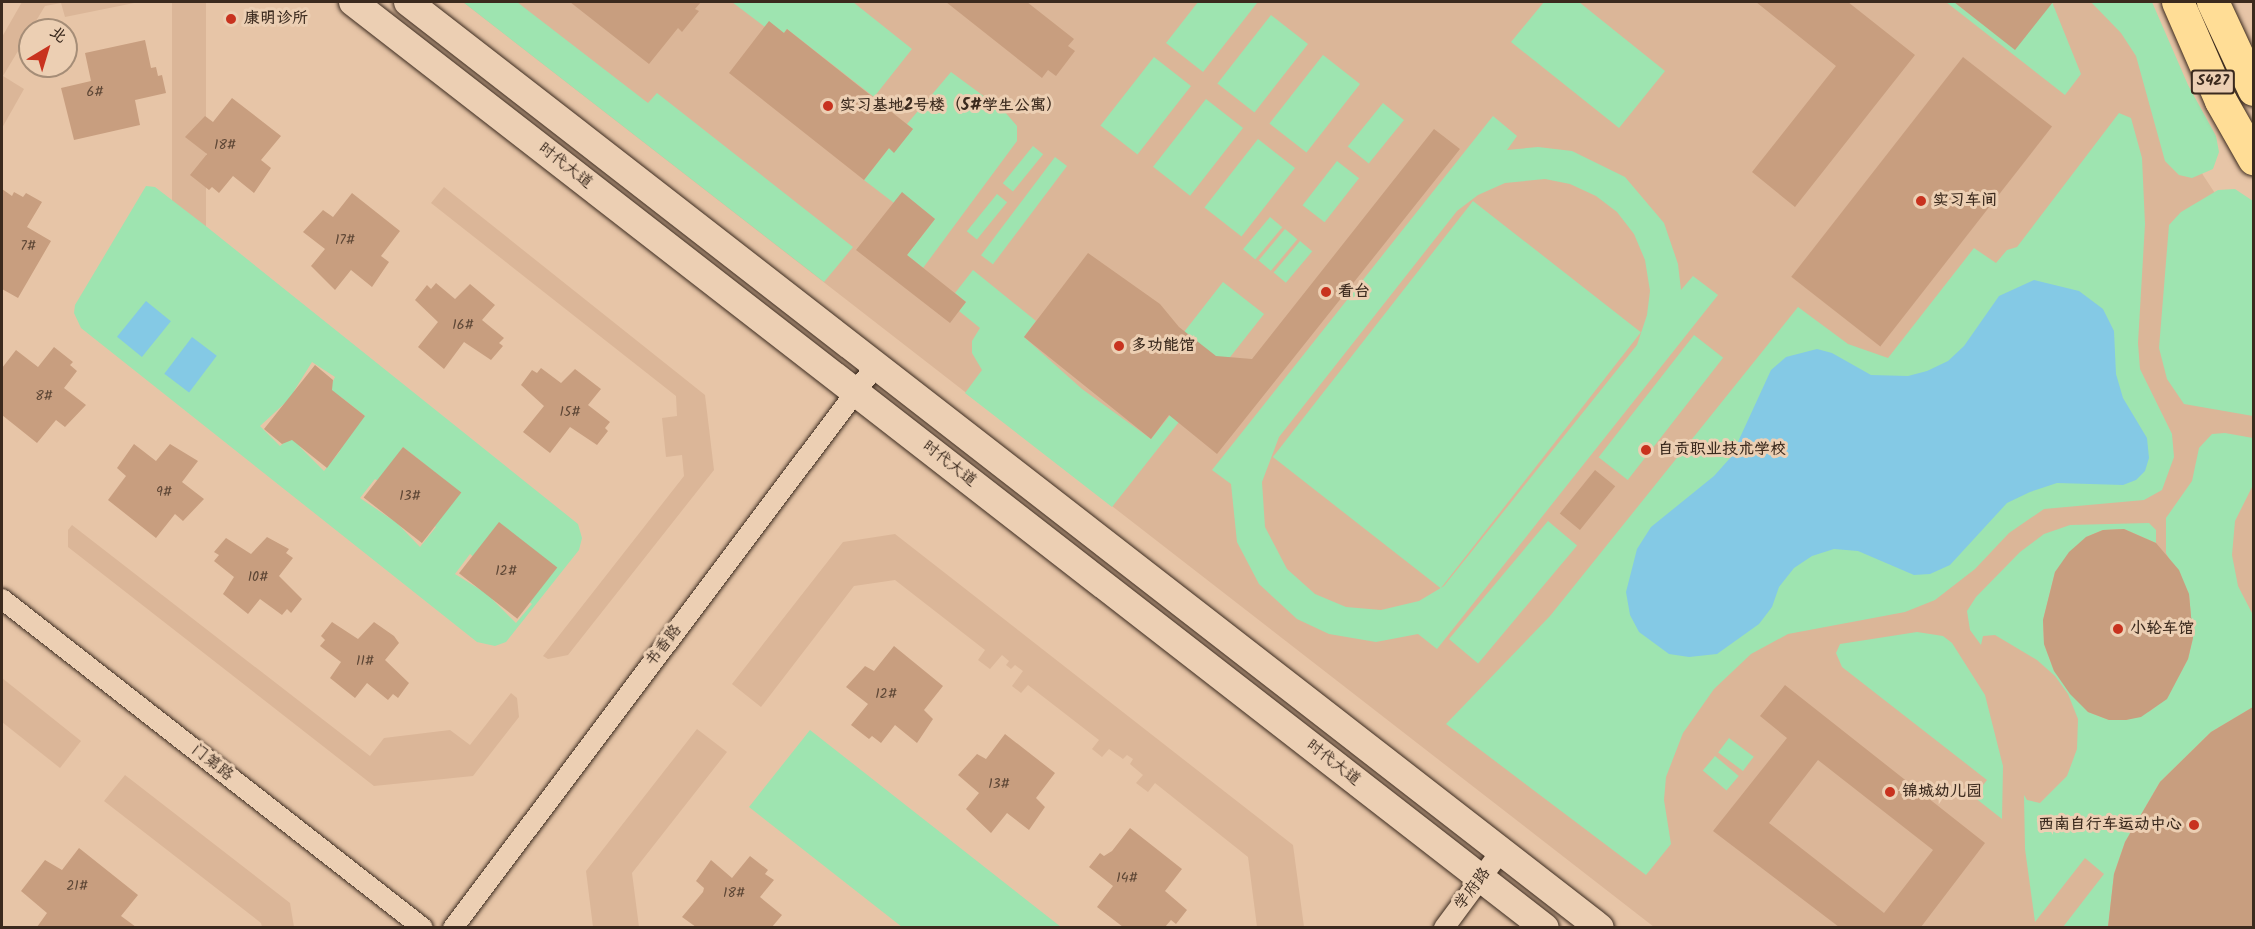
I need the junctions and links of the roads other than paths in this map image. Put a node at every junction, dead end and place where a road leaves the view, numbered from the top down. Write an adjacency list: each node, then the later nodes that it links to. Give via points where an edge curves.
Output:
1 (353, 2): 8 (main road, 时代大道)
2 (408, 2): 7 (main road, 时代大道)
3 (2178, 2): 6 (main road, S427, via 2221,101)
4 (2213, 2): 5 (main road, S427)
5 (2253, 90)
6 (2253, 159)
7 (876, 365): 8 (street, 书香路); 10 (main road, 时代大道)
8 (856, 391): 11 (main road, 时代大道); 13 (street, 书香路)
9 (2, 599): 12 (street, 门第路)
10 (1502, 851): 11 (street, 学府路); 16 (main road, 时代大道)
11 (1481, 878): 14 (street, 学府路); 15 (main road, 时代大道)
12 (423, 927)
13 (453, 927)
14 (1444, 927)
15 (1545, 927)
16 (1600, 927)

